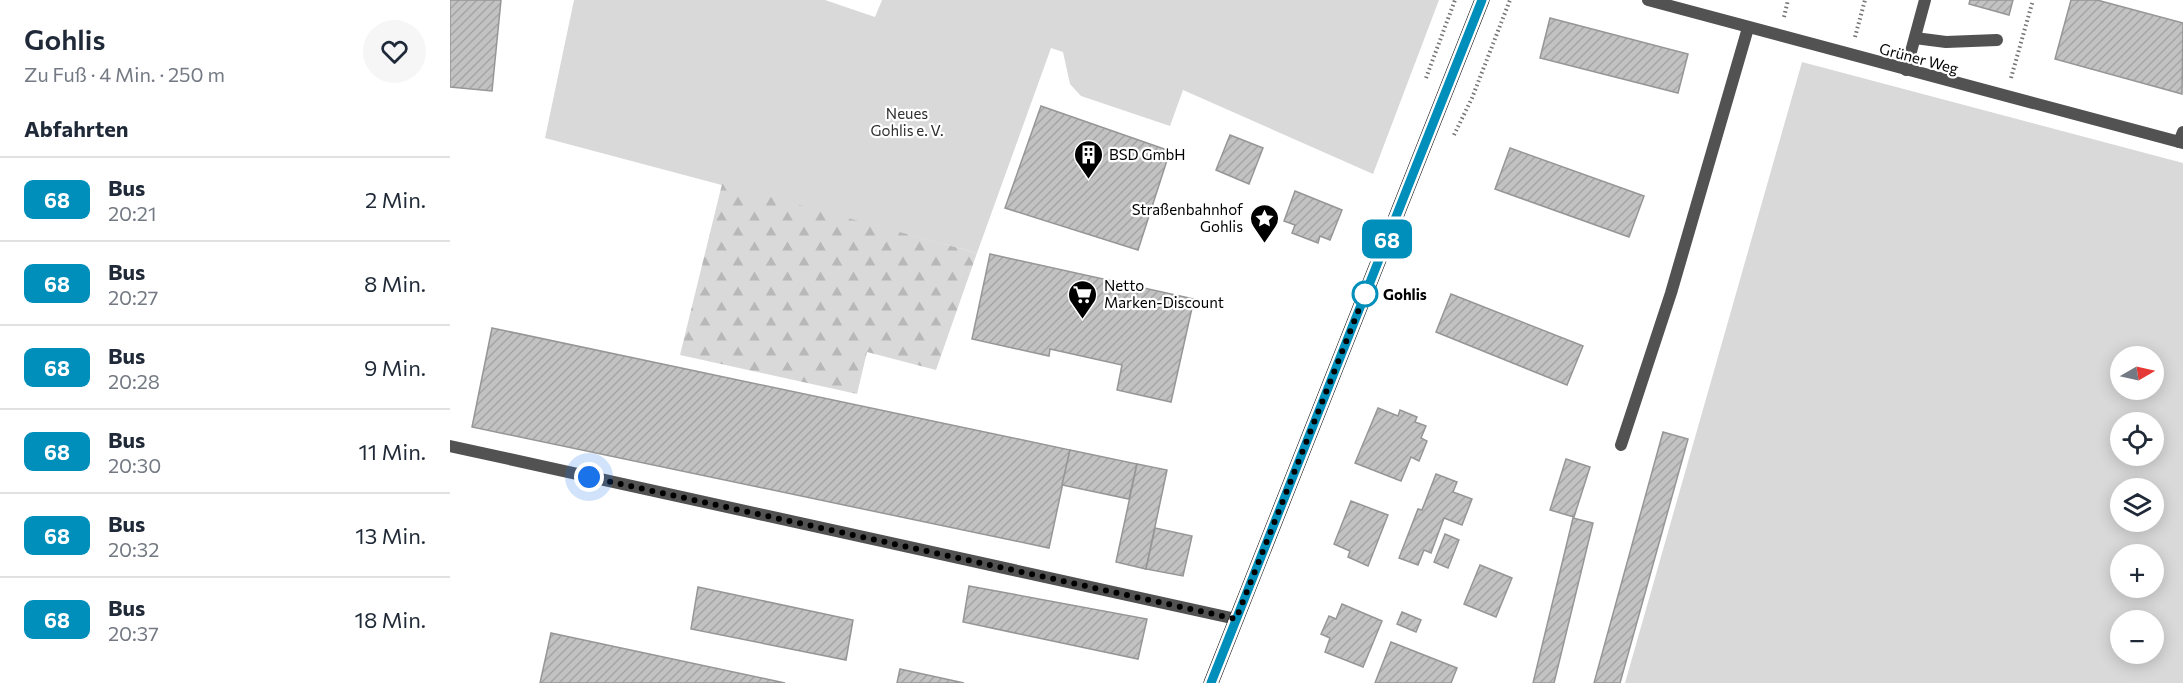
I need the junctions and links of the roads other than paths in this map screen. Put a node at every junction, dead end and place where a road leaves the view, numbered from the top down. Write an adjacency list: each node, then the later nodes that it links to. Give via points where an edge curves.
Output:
1 (1482, 0): 11 (main road)
2 (1648, 0): 4 (street, Grüner Weg)
3 (1925, 0): 5 (street)
4 (1748, 28): 7 (street, Grüner Weg); 9 (street, via 1671,293)
5 (1915, 38): 6 (street, via 1947,42); 7 (street)
6 (1997, 40)
7 (1906, 70): 8 (street, Grüner Weg)
8 (2182, 139)
9 (1621, 445)
10 (450, 446): 11 (street)
11 (1236, 619): 12 (main road)
12 (1211, 683)

